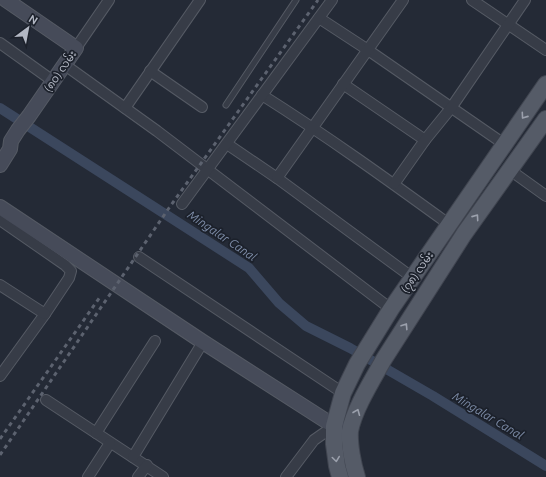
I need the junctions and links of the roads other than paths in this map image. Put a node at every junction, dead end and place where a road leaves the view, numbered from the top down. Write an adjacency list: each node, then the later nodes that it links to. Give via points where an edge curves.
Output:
1 (6, 0): 12 (street)
2 (109, 0): 12 (street, (၈၀) လမ်း)
3 (200, 0): 16 (street)
4 (296, 0): 21 (lane)
5 (332, 0): 9 (street)
6 (403, 0): 13 (street)
7 (472, 0): 10 (street)
8 (525, 0): 10 (street)
9 (319, 18): 13 (street); 20 (street)
10 (508, 24): 14 (street); 24 (street)
11 (0, 43): 17 (street)
12 (76, 48): 15 (street, (၈၀) လမ်း)
13 (368, 50): 18 (street); 24 (street)
14 (546, 50)
15 (65, 65): 17 (street, (၈၀) လမ်း); 23 (street)
16 (150, 71): 22 (street); 23 (street)
17 (54, 81): 27 (street, (၈၀) လမ်း)
18 (344, 84): 26 (street); 28 (street)
19 (546, 84): 30 (main road, (၇၈) လမ်း, one-way to 30)
20 (262, 95): 26 (street); 29 (street)
21 (226, 105)
22 (202, 107)
23 (125, 108): 32 (street)
24 (451, 108): 28 (street); 30 (street)
25 (546, 119): 33 (main road, (၇၈) လမ်း)
26 (312, 127): 34 (street); 35 (street)
27 (9, 140): 31 (street, (၈၀) လမ်း, via 10,149)
28 (425, 140): 35 (street)
29 (226, 144): 32 (street); 34 (street)
30 (504, 144): 42 (main road, (၇၈) လမ်း)
31 (0, 165)
32 (207, 170): 38 (street); 46 (street)
33 (510, 170): 36 (street); 54 (main road, (၇၈) လမ်း, one-way to 33, via 356,412 384,359 464,234)
34 (276, 178): 44 (street)
35 (394, 184): 42 (street)
36 (546, 196)
37 (0, 200): 41 (street)
38 (182, 204)
39 (0, 207): 41 (street)
40 (0, 220): 47 (street, via 71,271)
41 (21, 222): 49 (street)
42 (450, 225): 44 (main road, (၇၈) လမ်း)
43 (139, 257): 51 (street)
44 (413, 278): 46 (main road, (၇၈) လမ်း)
45 (0, 285): 47 (street)
46 (391, 309): 51 (main road, (၇၈) လမ်း, via 357,364)
47 (45, 314): 50 (street)
48 (155, 342): 55 (street)
49 (203, 342): 53 (street); 57 (street)
50 (0, 376)
51 (343, 393): 53 (main road, (၇၈) လမ်း)
52 (46, 400): 55 (street)
53 (334, 426): 54 (street); 62 (street, via 314,440); 63 (main road, (၇၈) လမ်း, one-way to 63, via 334,444)
54 (350, 432): 64 (main road, (၇၈) လမ်း)
55 (96, 433): 56 (street)
56 (110, 443): 57 (street); 59 (street)
57 (133, 457): 58 (street)
58 (147, 466): 60 (street); 61 (street)
59 (88, 477)
60 (138, 477)
61 (163, 477)
62 (286, 477)
63 (340, 477)
64 (357, 477)

